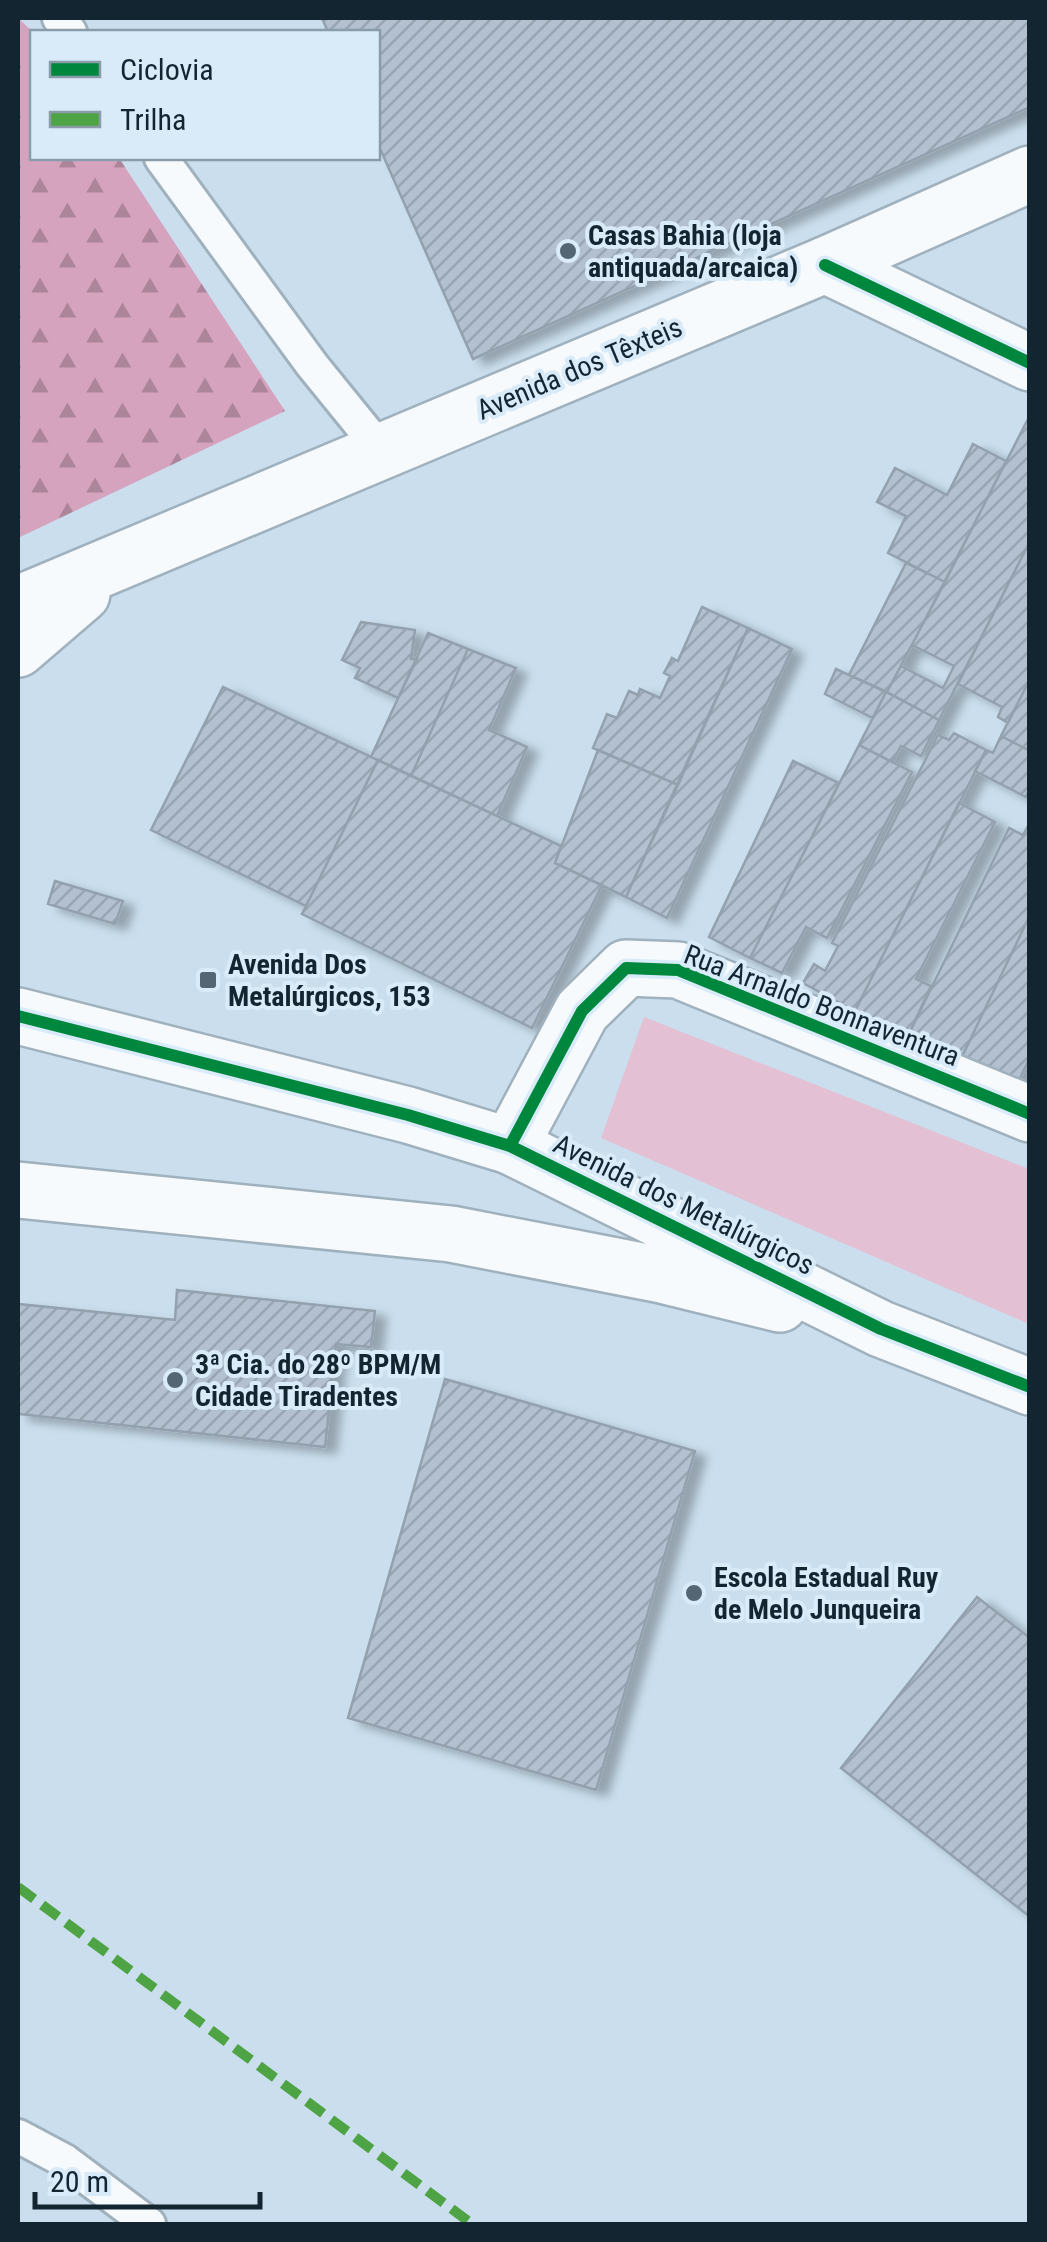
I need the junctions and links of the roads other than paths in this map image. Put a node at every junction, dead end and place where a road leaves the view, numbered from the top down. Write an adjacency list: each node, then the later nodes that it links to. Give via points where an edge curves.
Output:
1 (162, 160): 5 (lane)
2 (1030, 174): 3 (main road, Avenida dos Têxteis)
3 (825, 265): 4 (main road); 5 (main road, Avenida dos Têxteis)
4 (1030, 362)
5 (380, 450): 6 (main road, Avenida dos Têxteis)
6 (127, 556): 7 (main road, Avenida dos Têxteis); 8 (main road, Avenida dos Têxteis)
7 (18, 604)
8 (18, 649)
9 (18, 1016): 11 (main road, Avenida dos Metalúrgicos)
10 (1030, 1114): 11 (main road, Rua Arnaldo Bonnaventura, via 678,970 626,968 582,1011)
11 (510, 1146): 13 (main road, Avenida dos Metalúrgicos)
12 (18, 1190): 13 (main road, Avenida dos Metalúrgicos, via 450,1234 662,1275)
13 (881, 1329): 14 (main road, Avenida dos Metalúrgicos)
14 (1030, 1387)
15 (18, 2136): 16 (lane, via 66,2161)
16 (150, 2224)

